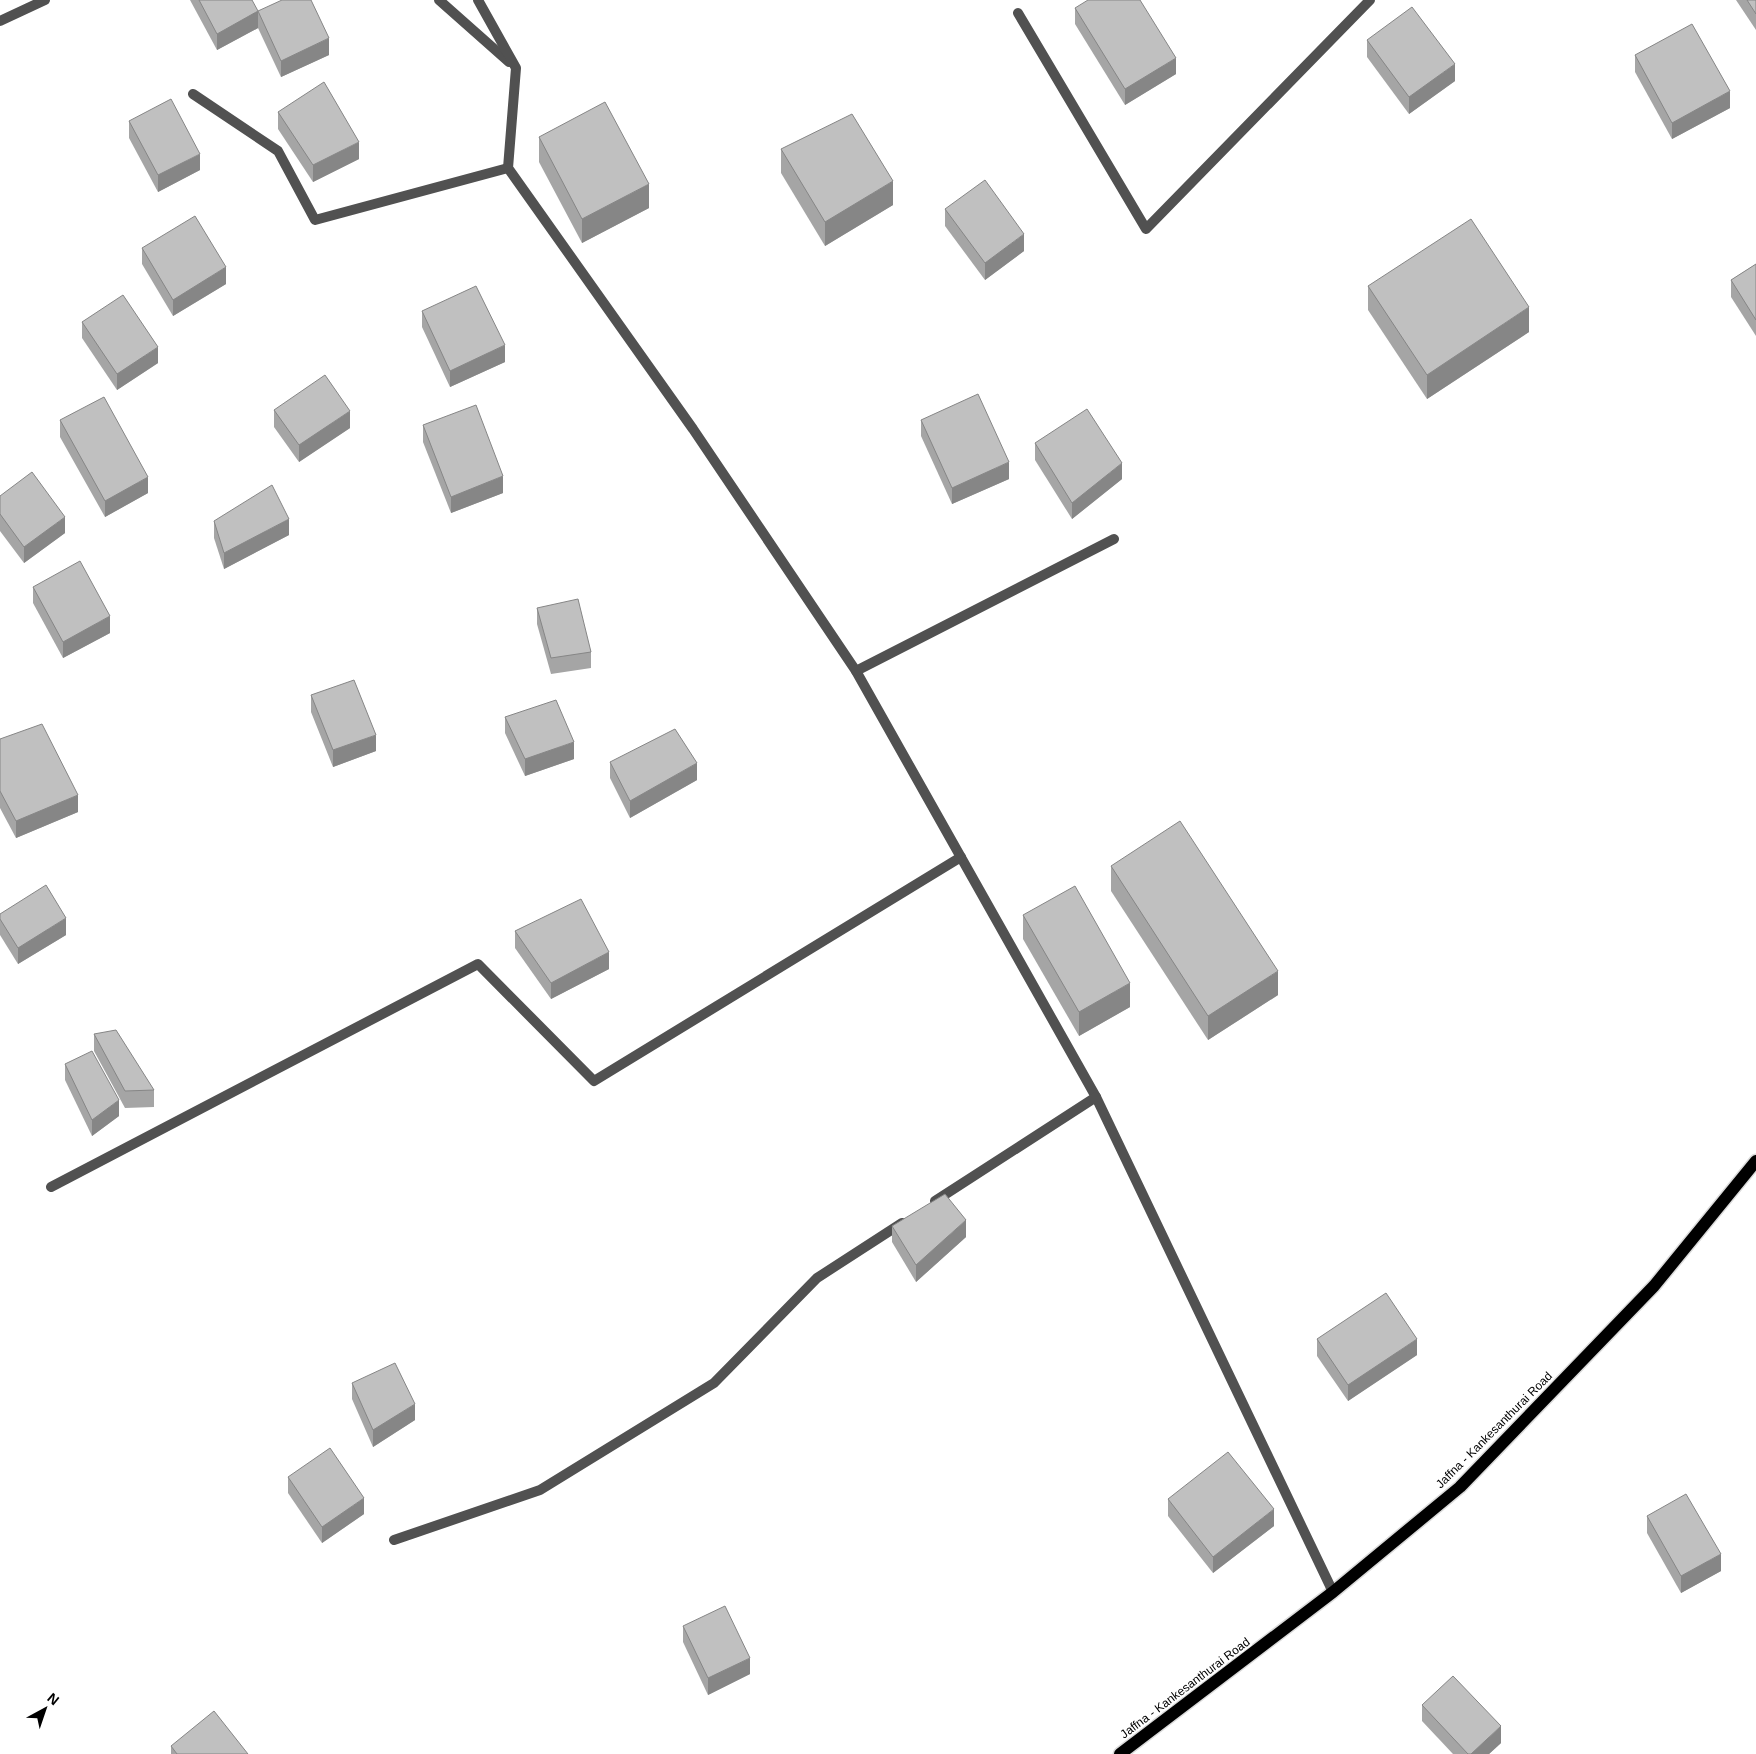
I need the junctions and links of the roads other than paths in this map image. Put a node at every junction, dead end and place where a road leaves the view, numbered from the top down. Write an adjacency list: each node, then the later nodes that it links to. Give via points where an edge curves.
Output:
1 (45, 0): 6 (street)
2 (439, 0): 7 (street)
3 (478, 0): 7 (street)
4 (1370, 0): 5 (street, via 1146,229)
5 (1018, 14)
6 (0, 21)
7 (516, 68): 9 (street)
8 (193, 94): 9 (street, via 278,151 315,220)
9 (508, 168): 11 (street, via 693,429)
10 (1114, 539): 11 (street)
11 (856, 672): 12 (street)
12 (961, 858): 13 (street); 15 (street, via 594,1081 478,964)
13 (1096, 1097): 16 (street); 19 (street)
14 (1756, 1161): 19 (main road, Jaffna - Kankesanthurai Road, via 1654,1286 1467,1480)
15 (51, 1187)
16 (924, 1208)
17 (908, 1219): 18 (street, via 817,1278 714,1383 540,1490)
18 (394, 1540)
19 (1333, 1592): 20 (main road, Jaffna - Kankesanthurai Road)
20 (1120, 1754)

